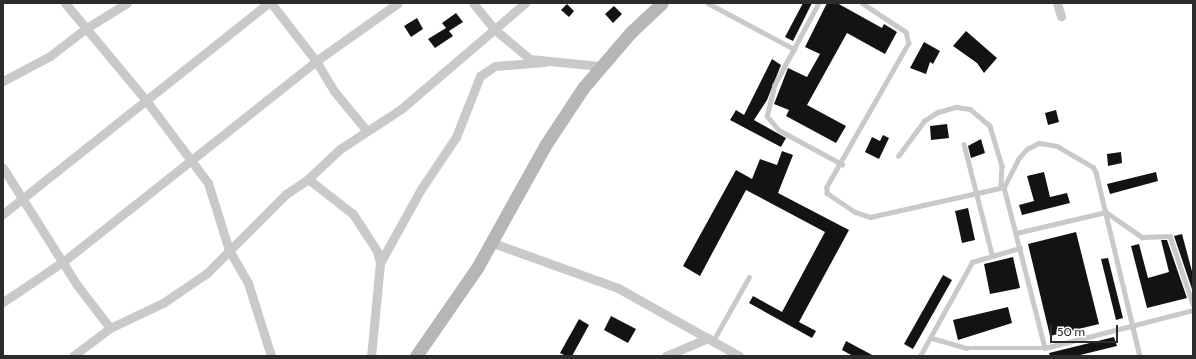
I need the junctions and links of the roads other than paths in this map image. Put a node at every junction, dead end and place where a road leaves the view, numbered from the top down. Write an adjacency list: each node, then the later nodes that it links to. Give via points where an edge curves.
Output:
1 (65, 3): 14 (street)
2 (127, 3): 14 (street)
3 (268, 3): 21 (street)
4 (271, 3): 17 (street)
5 (398, 3): 17 (street)
6 (473, 3): 15 (street)
7 (525, 3): 15 (street)
8 (662, 3): 19 (main road)
9 (708, 3): 16 (lane)
10 (819, 3): 16 (lane)
11 (862, 3): 26 (lane, via 906,32 909,43)
12 (1058, 3): 13 (street)
13 (1061, 16)
14 (85, 29): 20 (street, via 50,56); 21 (street)
15 (494, 29): 18 (street, via 519,53); 22 (street, via 401,109)
16 (794, 49): 26 (lane, via 771,95 768,121)
17 (316, 61): 22 (street, via 334,91); 25 (street)
18 (545, 62): 19 (street); 40 (street, via 495,66 480,76 456,137 421,189)
19 (600, 66): 35 (main road, via 546,144)
20 (3, 81)
21 (145, 99): 25 (street); 31 (street)
22 (368, 132): 28 (street, via 340,149)
23 (964, 144): 30 (lane)
24 (898, 156): 29 (lane, via 924,121 938,112 956,107 970,109 990,126 1002,166)
25 (192, 160): 37 (street, via 214,194); 39 (street)
26 (842, 164): 30 (lane, via 827,187 827,193 862,215 880,215)
27 (3, 168): 31 (street)
28 (308, 179): 37 (street, via 264,213); 40 (street, via 354,214 374,244)
29 (1003, 187): 30 (lane); 32 (lane, via 1027,148 1047,143 1093,167); 34 (lane)
30 (974, 192): 38 (lane)
31 (22, 199): 33 (street); 39 (street)
32 (1106, 212): 34 (lane); 43 (lane, via 1142,237 1170,236); 45 (lane)
33 (3, 214)
34 (1016, 233): 36 (lane)
35 (493, 243): 48 (street, via 618,288); 53 (main road)
36 (1020, 248): 38 (lane); 49 (lane)
37 (229, 250): 46 (street, via 221,261 183,291); 51 (street, via 248,283)
38 (992, 254): 47 (lane, via 970,264)
39 (64, 261): 42 (street); 46 (street, via 77,285)
40 (380, 263): 52 (street)
41 (749, 278): 48 (lane)
42 (3, 302)
43 (1193, 304)
44 (1193, 310): 45 (lane)
45 (1132, 326): 49 (lane); 57 (lane)
46 (110, 328): 50 (street)
47 (932, 338): 49 (lane, via 967,348); 56 (lane)
48 (711, 340): 54 (street); 55 (street)
49 (1045, 348)
50 (73, 356)
51 (271, 356)
52 (371, 356)
53 (416, 356)
54 (666, 356)
55 (739, 356)
56 (920, 356)
57 (1140, 356)

